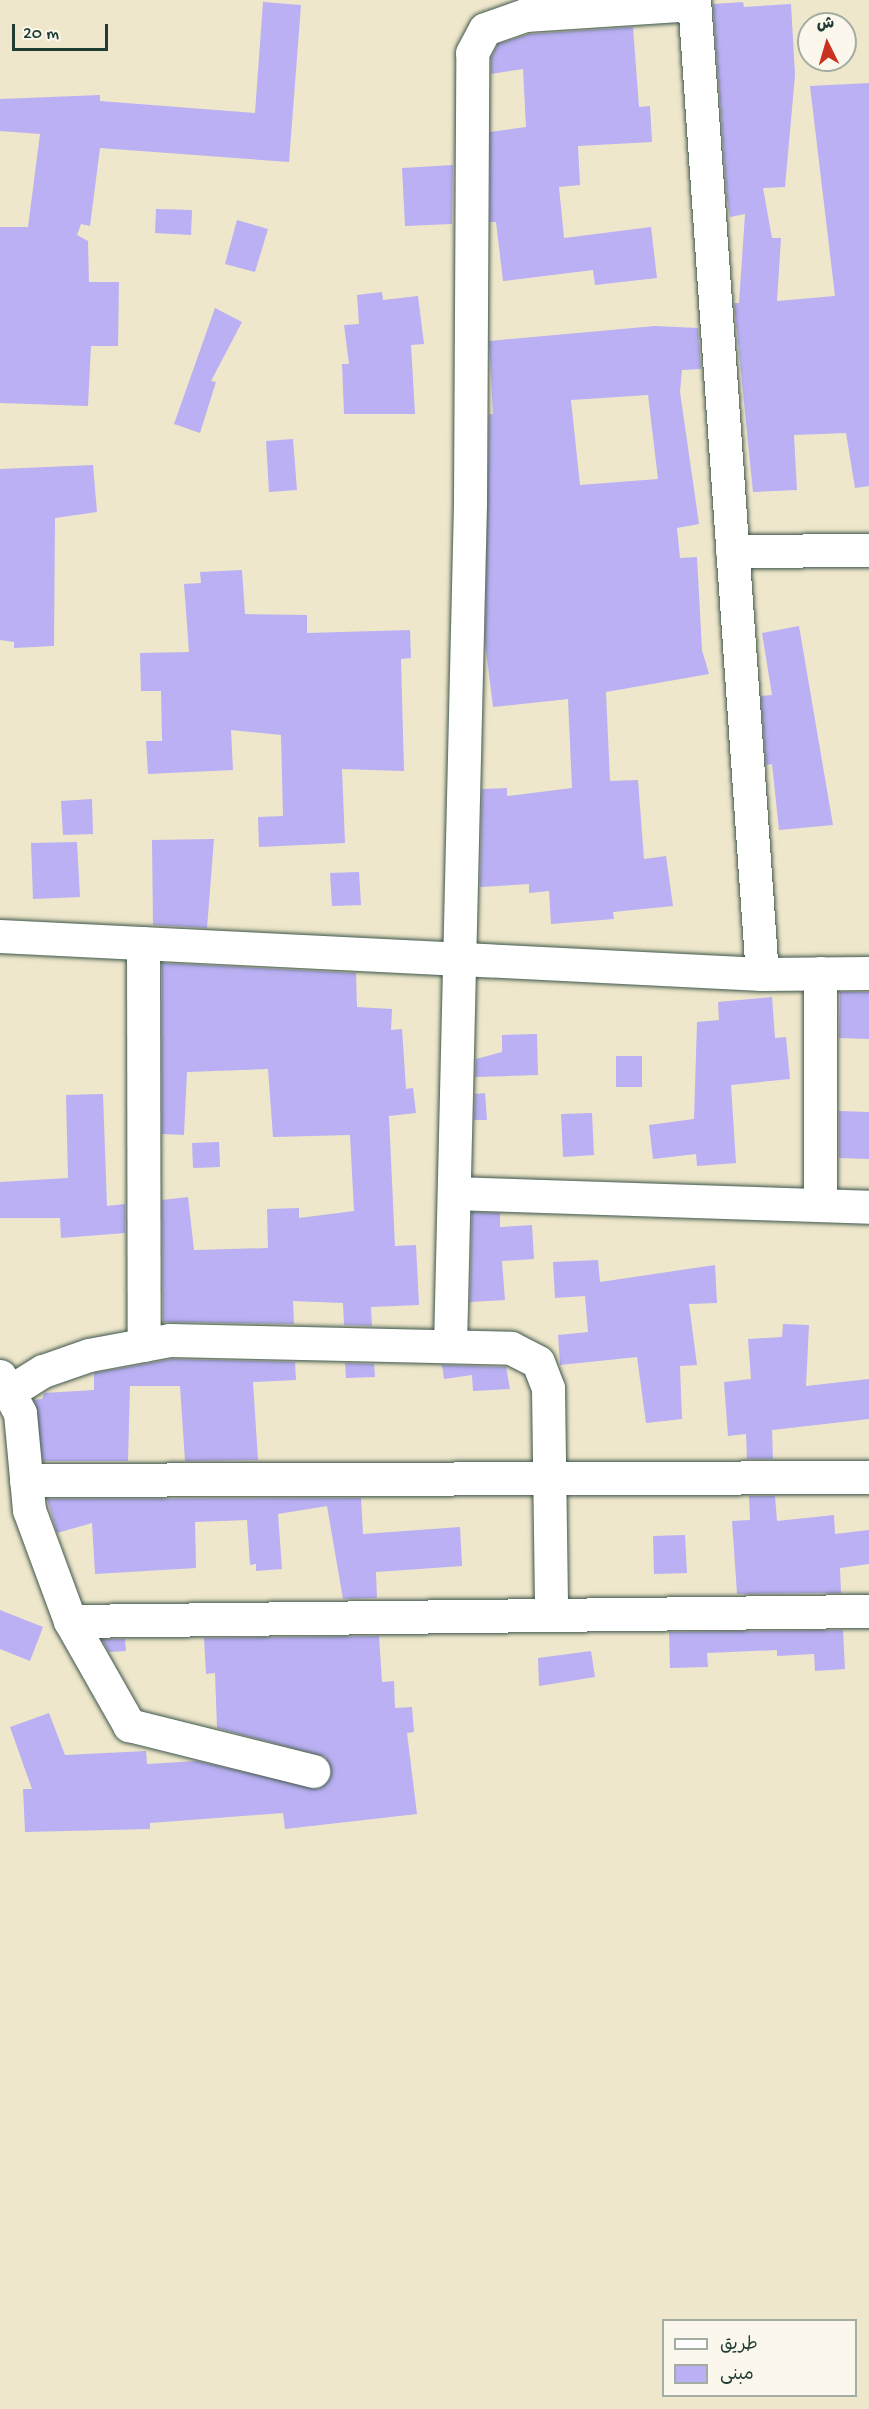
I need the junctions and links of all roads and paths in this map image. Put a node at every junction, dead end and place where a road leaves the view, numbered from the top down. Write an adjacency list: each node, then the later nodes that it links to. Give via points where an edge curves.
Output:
1 (694, 2): 2 (street); 6 (street, via 525,15 485,29 472,53 474,229)
2 (732, 550): 3 (street); 9 (street)
3 (869, 550)
4 (0, 936): 5 (street)
5 (142, 943): 6 (street); 13 (street)
6 (459, 959): 9 (street); 10 (street)
7 (820, 973): 8 (street); 9 (street); 11 (street)
8 (869, 973)
9 (762, 974)
10 (454, 1193): 11 (street); 14 (street)
11 (819, 1205): 12 (street)
12 (869, 1207)
13 (144, 1345): 14 (street, via 170,1340); 15 (street, via 89,1355)
14 (450, 1346): 16 (street, via 511,1348 538,1362 548,1388)
15 (4, 1384): 18 (street, via 20,1413)
16 (549, 1475): 17 (street); 18 (street); 20 (street)
17 (869, 1477)
18 (26, 1480): 21 (street, via 29,1510)
19 (869, 1611): 20 (street)
20 (551, 1614): 21 (street)
21 (70, 1621): 22 (street, via 129,1725)
22 (313, 1771)

